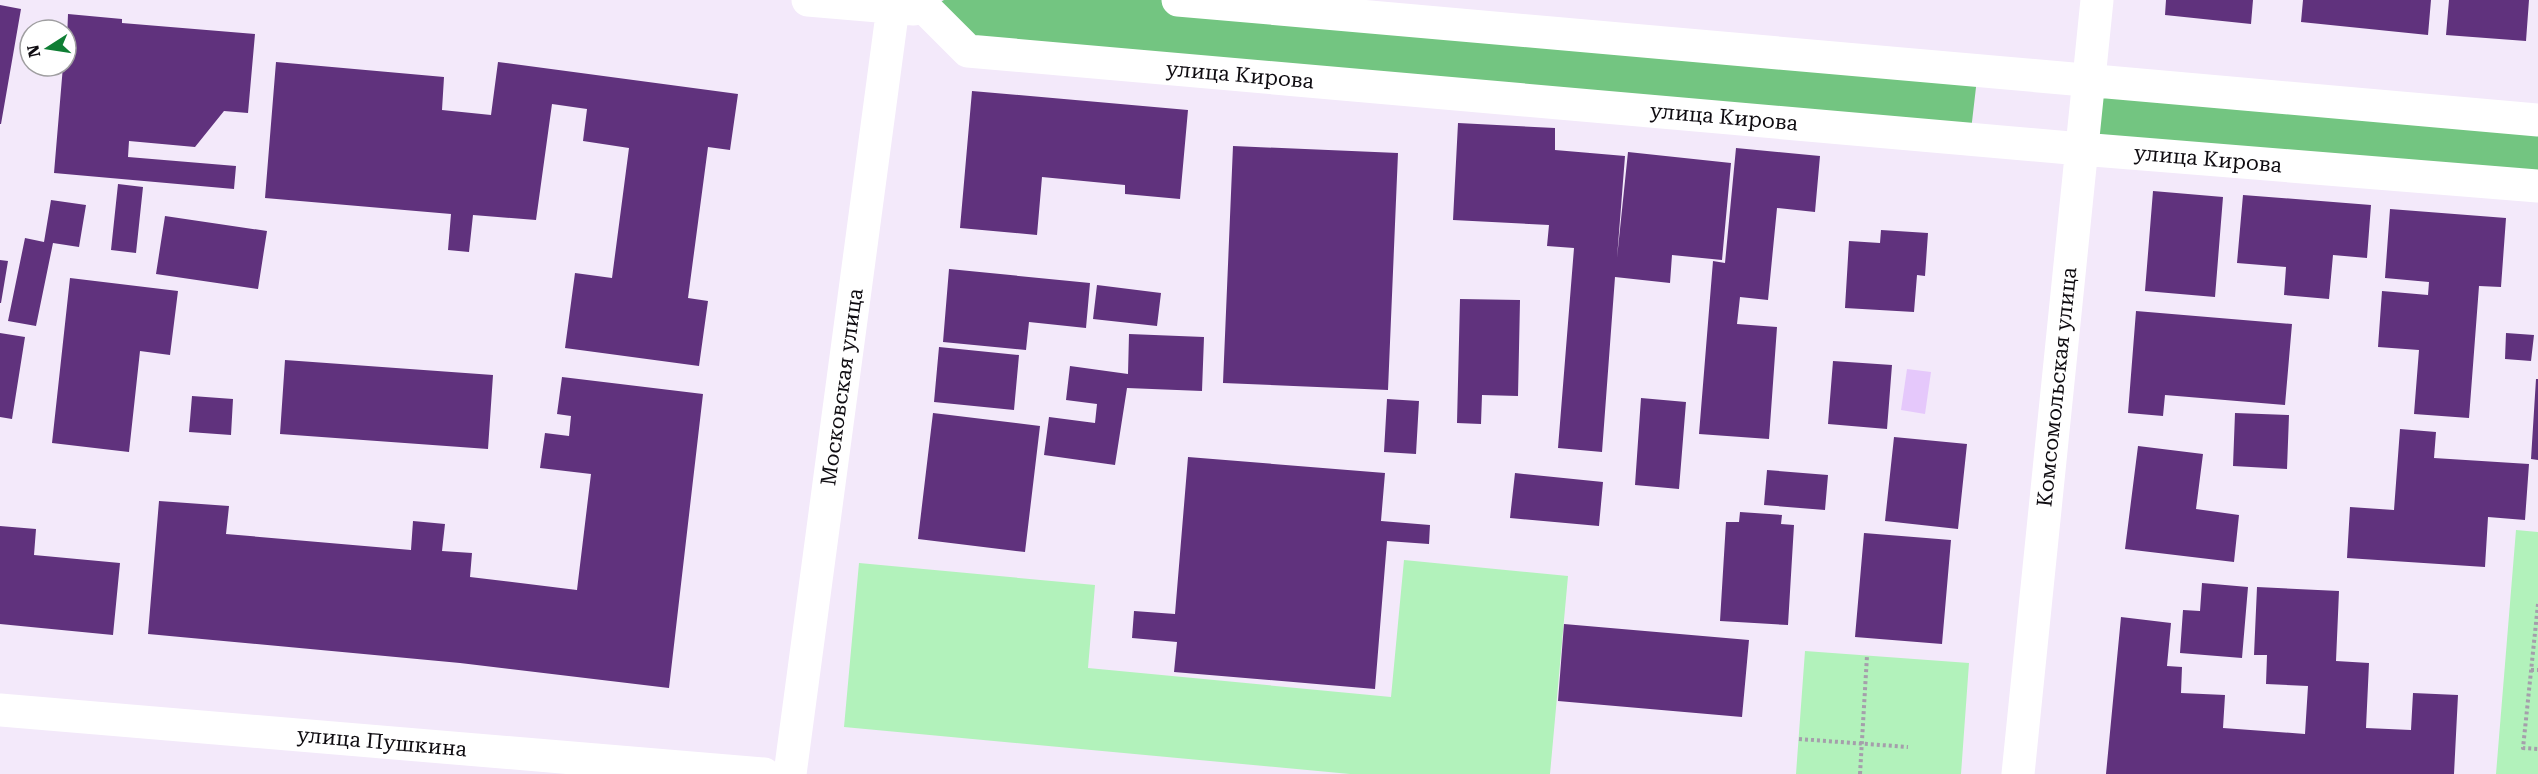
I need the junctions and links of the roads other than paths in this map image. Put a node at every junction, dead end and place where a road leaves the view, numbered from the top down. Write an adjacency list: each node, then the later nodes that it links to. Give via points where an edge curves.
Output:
1 (808, 0): 4 (street, улица Кирова)
2 (1178, 0): 6 (street)
3 (2097, 0): 6 (street, Комсомольская улица)
4 (893, 4): 5 (street, улица Кирова); 12 (street, Московская улица)
5 (936, 5): 8 (street, улица Кирова, via 968,51)
6 (2088, 81): 7 (street); 8 (street, Комсомольская улица)
7 (2538, 120)
8 (2081, 149): 9 (street, улица Кирова); 13 (street, Комсомольская улица)
9 (2538, 186)
10 (0, 710): 11 (street, улица Пушкина)
11 (764, 774)
12 (790, 774)
13 (2018, 774)

